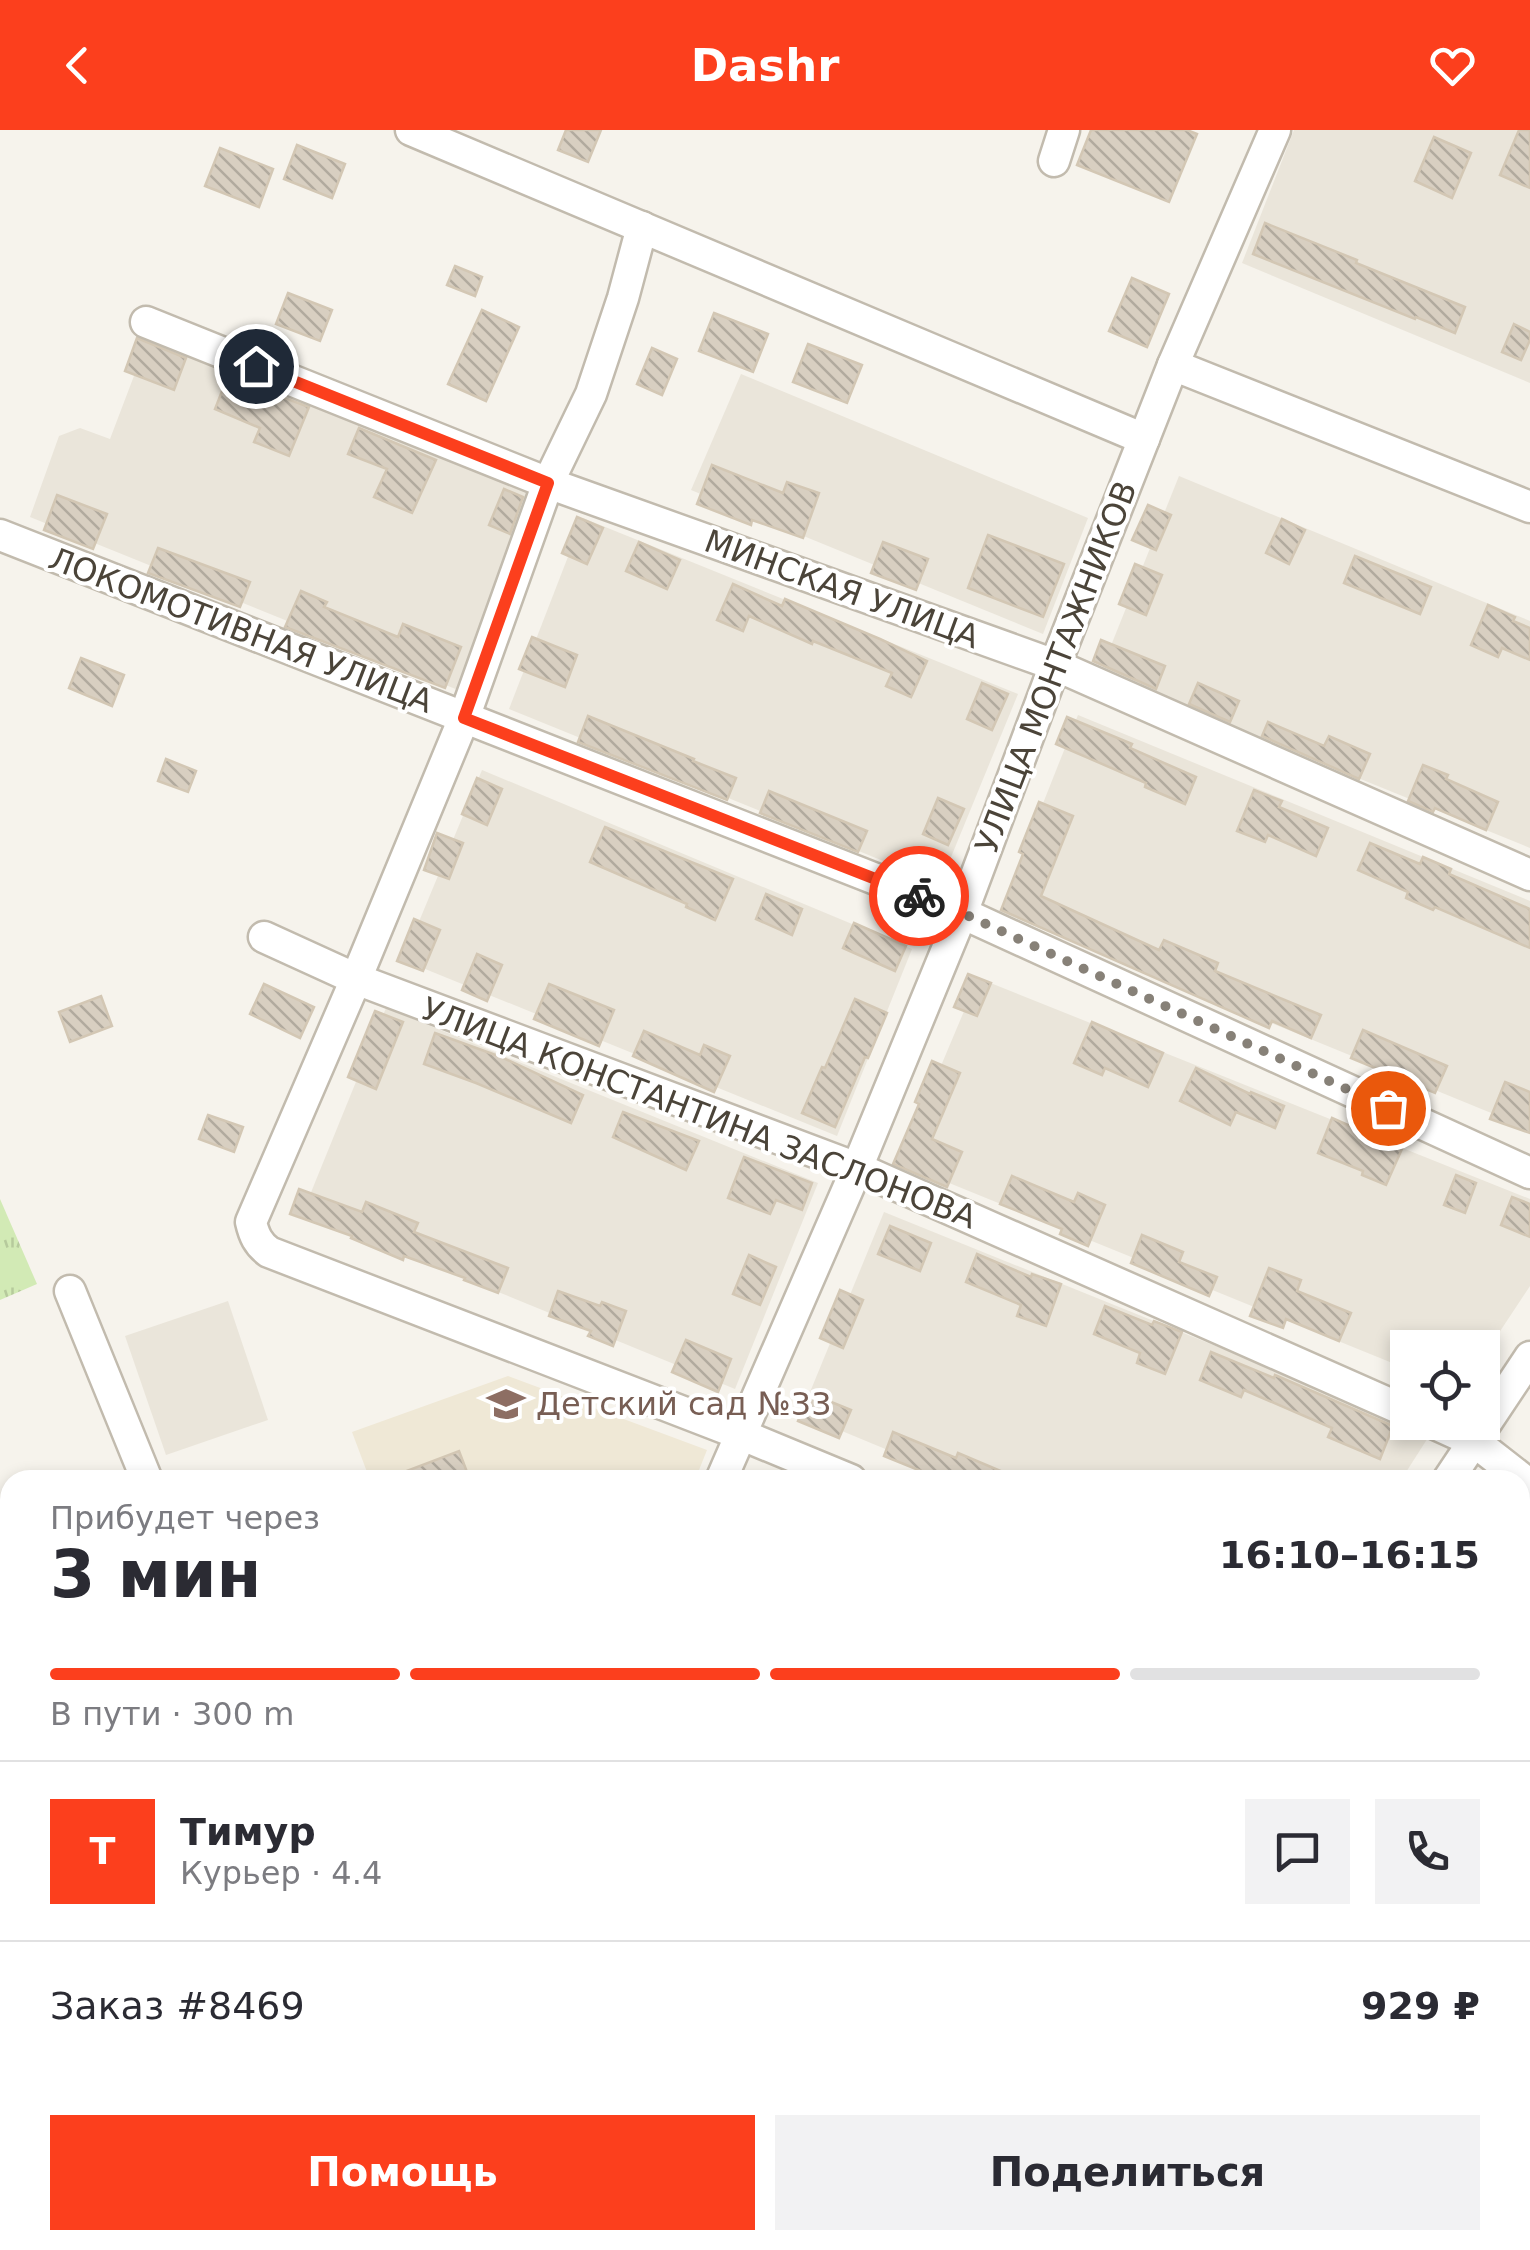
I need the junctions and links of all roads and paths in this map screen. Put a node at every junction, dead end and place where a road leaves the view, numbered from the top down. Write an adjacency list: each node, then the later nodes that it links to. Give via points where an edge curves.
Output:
1 (411, 130): 5 (street)
2 (1064, 130): 4 (street)
3 (1274, 130): 7 (street, УЛИЦА МОНТАЖНИКОВ)
4 (1054, 162)
5 (642, 227): 8 (street); 9 (street, via 591,394)
6 (146, 322): 9 (street, МИНСКАЯ УЛИЦА)
7 (1173, 366): 8 (street, УЛИЦА МОНТАЖНИКОВ); 10 (street)
8 (1144, 438): 12 (street, УЛИЦА МОНТАЖНИКОВ)
9 (548, 483): 12 (street, МИНСКАЯ УЛИЦА); 13 (street)
10 (1530, 507)
11 (0, 535): 13 (street, ЛОКОМОТИВНАЯ УЛИЦА)
12 (1055, 666): 14 (street, МИНСКАЯ УЛИЦА); 15 (street, УЛИЦА МОНТАЖНИКОВ)
13 (464, 718): 15 (street, ЛОКОМОТИВНАЯ УЛИЦА); 17 (street)
14 (1530, 875)
15 (962, 913): 18 (street, УЛИЦА МОНТАЖНИКОВ); 19 (street, ЛОКОМОТИВНАЯ УЛИЦА)
16 (264, 937): 17 (street, УЛИЦА КОНСТАНТИНА ЗАСЛОНОВА)
17 (356, 979): 18 (street, УЛИЦА КОНСТАНТИНА ЗАСЛОНОВА); 23 (street, via 251,1222 261,1246)
18 (857, 1168): 22 (street, УЛИЦА КОНСТАНТИНА ЗАСЛОНОВА); 23 (street, УЛИЦА МОНТАЖНИКОВ)
19 (1530, 1173)
20 (70, 1291): 26 (street)
21 (1530, 1357): 25 (street)
22 (1390, 1404)
23 (740, 1434): 27 (street, УЛИЦА МОНТАЖНИКОВ); 28 (street)
24 (1471, 1440): 25 (street)
25 (1475, 1442): 29 (street); 30 (street)
26 (143, 1470)
27 (725, 1470)
28 (827, 1470)
29 (1455, 1470)
30 (1512, 1470)

